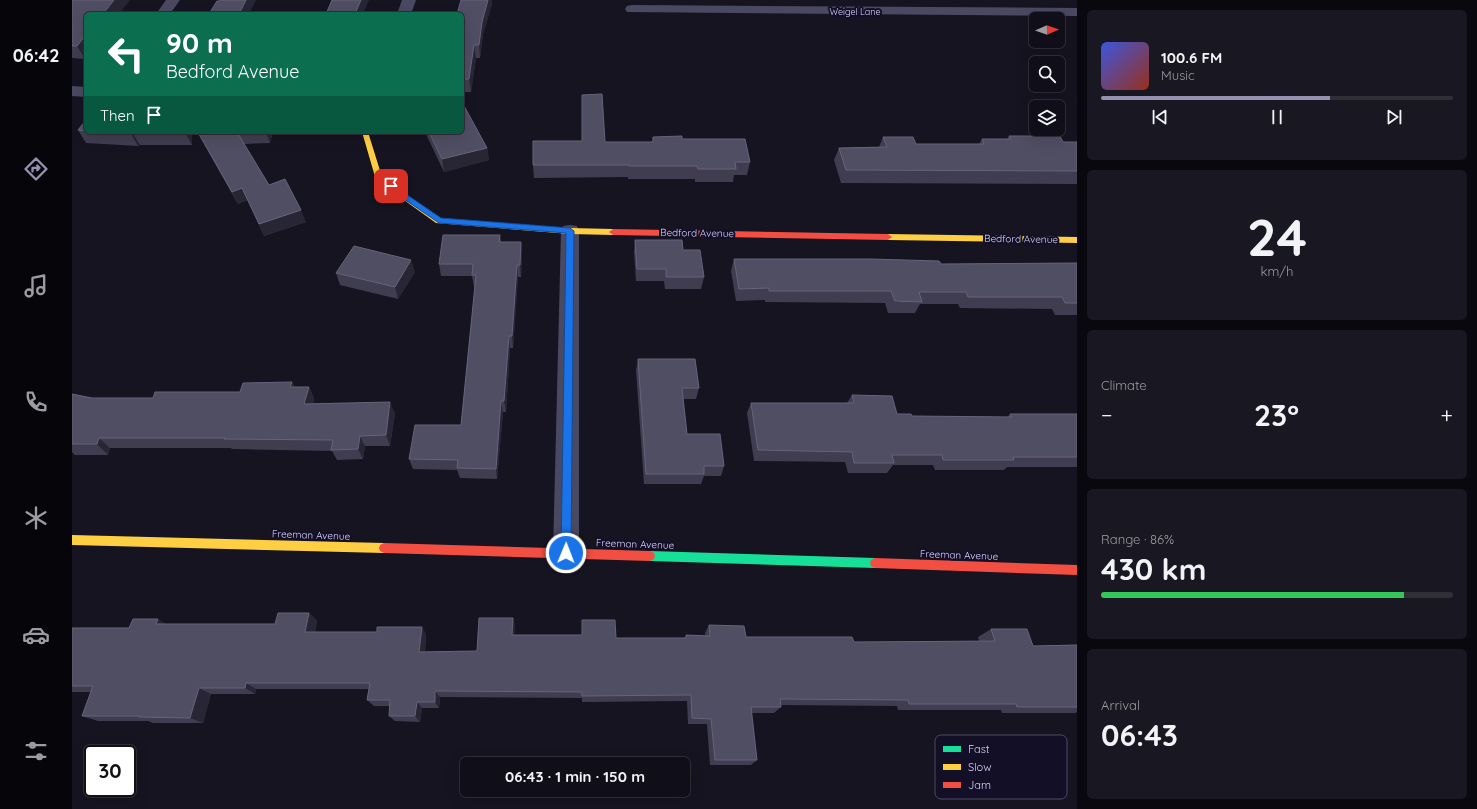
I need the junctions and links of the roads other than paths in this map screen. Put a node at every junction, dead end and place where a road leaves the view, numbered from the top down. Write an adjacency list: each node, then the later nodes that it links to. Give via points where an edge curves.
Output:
1 (173, 0): 4 (street)
2 (409, 0): 5 (street)
3 (632, 10): 6 (street, Weigel Lane)
4 (164, 12)
5 (405, 12)
6 (1077, 12)
7 (72, 91): 8 (street)
8 (84, 92)
9 (366, 134): 10 (street, Bedford Avenue, via 379,178 439,221)
10 (570, 231): 11 (street, Bedford Avenue); 13 (street)
11 (1077, 240)
12 (72, 540): 13 (street, Freeman Avenue)
13 (566, 553): 14 (street, Freeman Avenue)
14 (1077, 570)

